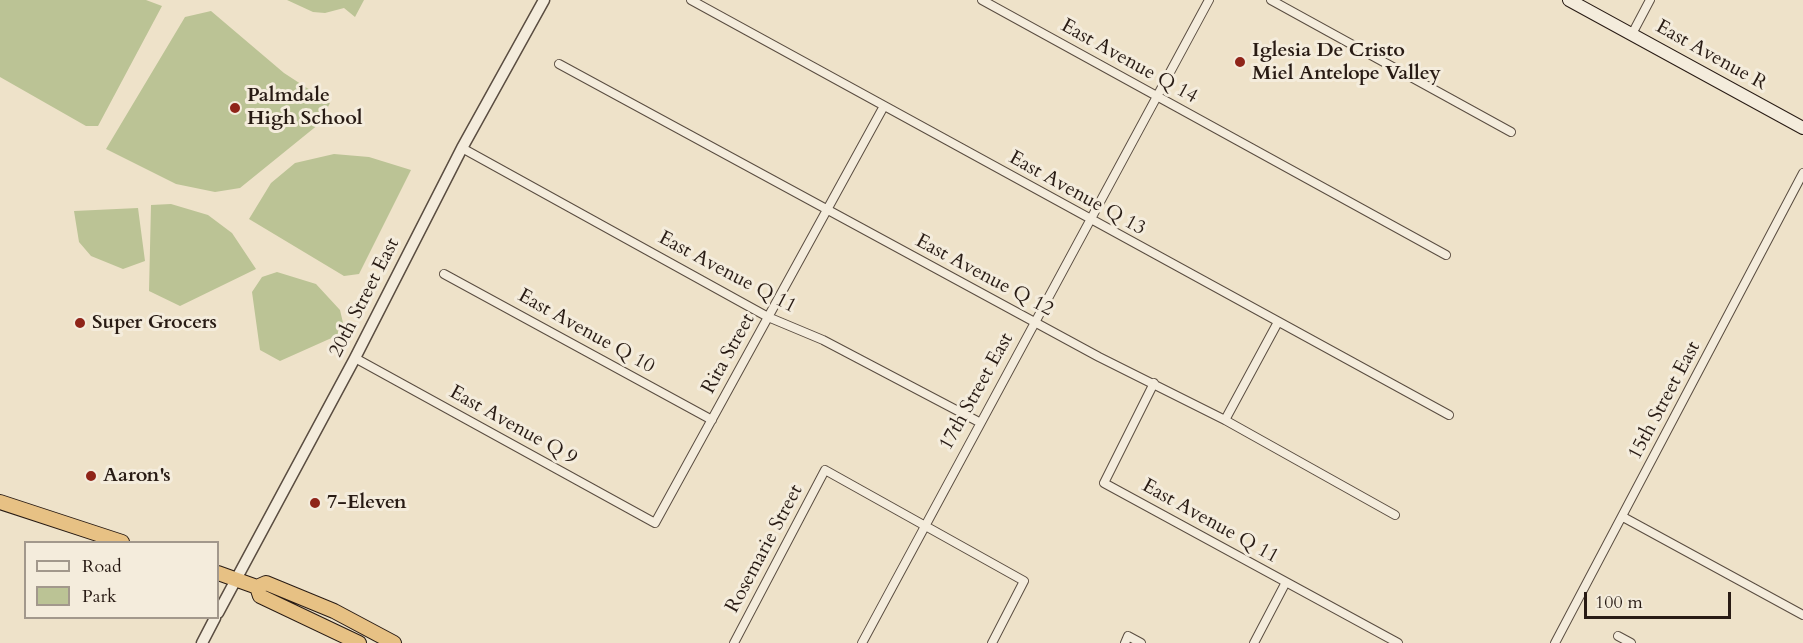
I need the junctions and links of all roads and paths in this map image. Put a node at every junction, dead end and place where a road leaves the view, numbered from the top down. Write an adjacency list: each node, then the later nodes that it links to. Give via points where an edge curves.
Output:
1 (544, 0): 14 (street, 20th Street East)
2 (691, 0): 11 (street, East Avenue Q 13)
3 (982, 0): 10 (street, East Avenue Q 14)
4 (1209, 0): 10 (street, 17th Street East)
5 (1270, 0): 13 (street)
6 (1569, 0): 8 (main road, East Avenue R)
7 (1650, 0): 8 (street)
8 (1632, 34): 12 (main road, East Avenue R)
9 (559, 64): 16 (street, East Avenue Q 12)
10 (1157, 97): 17 (street, 17th Street East); 18 (street, East Avenue Q 14)
11 (884, 106): 16 (street, Rita Street); 17 (street, East Avenue Q 13)
12 (1803, 128)
13 (1511, 132)
14 (462, 148): 20 (street, East Avenue Q 11); 23 (street, 20th Street East)
15 (1803, 173): 31 (street, 15th Street East)
16 (826, 210): 20 (street, Rita Street); 21 (street, East Avenue Q 12)
17 (1090, 220): 21 (street, 17th Street East); 22 (street, East Avenue Q 13)
18 (1446, 255)
19 (444, 274): 26 (street, East Avenue Q 10)
20 (768, 317): 26 (street, Rita Street); 28 (street, East Avenue Q 11, via 823,340)
21 (1035, 322): 24 (street, East Avenue Q 12); 28 (street, 17th Street East)
22 (1278, 322): 25 (street, East Avenue Q 13); 27 (street)
23 (355, 358): 32 (street, East Avenue Q 9); 36 (street, 20th Street East)
24 (1154, 383): 27 (street, East Avenue Q 12); 37 (street, East Avenue Q 11, via 1104,483)
25 (1449, 415)
26 (712, 420): 32 (street, Rita Street)
27 (1225, 420): 30 (street, East Avenue Q 12)
28 (979, 422): 33 (street, 17th Street East)
29 (0, 502): 34 (highway)
30 (1395, 515)
31 (1623, 517): 40 (street); 53 (street, 15th Street East)
32 (655, 523)
33 (923, 525): 47 (street, Rosemarie Street, via 825,470); 48 (street, 17th Street East); 49 (street, via 1024,581)
34 (116, 541)
35 (219, 573): 36 (highway)
36 (235, 579): 38 (highway); 39 (street, 20th Street East)
37 (1286, 582): 51 (street); 52 (street, East Avenue Q 11)
38 (257, 587): 45 (highway, via 260,596); 46 (highway, via 266,583 334,611)
39 (219, 611)
40 (1803, 615)
41 (214, 619): 44 (street)
42 (1618, 636): 54 (street)
43 (1126, 640): 50 (street)
44 (202, 643)
45 (359, 643)
46 (394, 643)
47 (734, 643)
48 (862, 643)
49 (992, 643)
50 (1141, 643)
51 (1254, 643)
52 (1398, 643)
53 (1555, 643)
54 (1631, 643)

